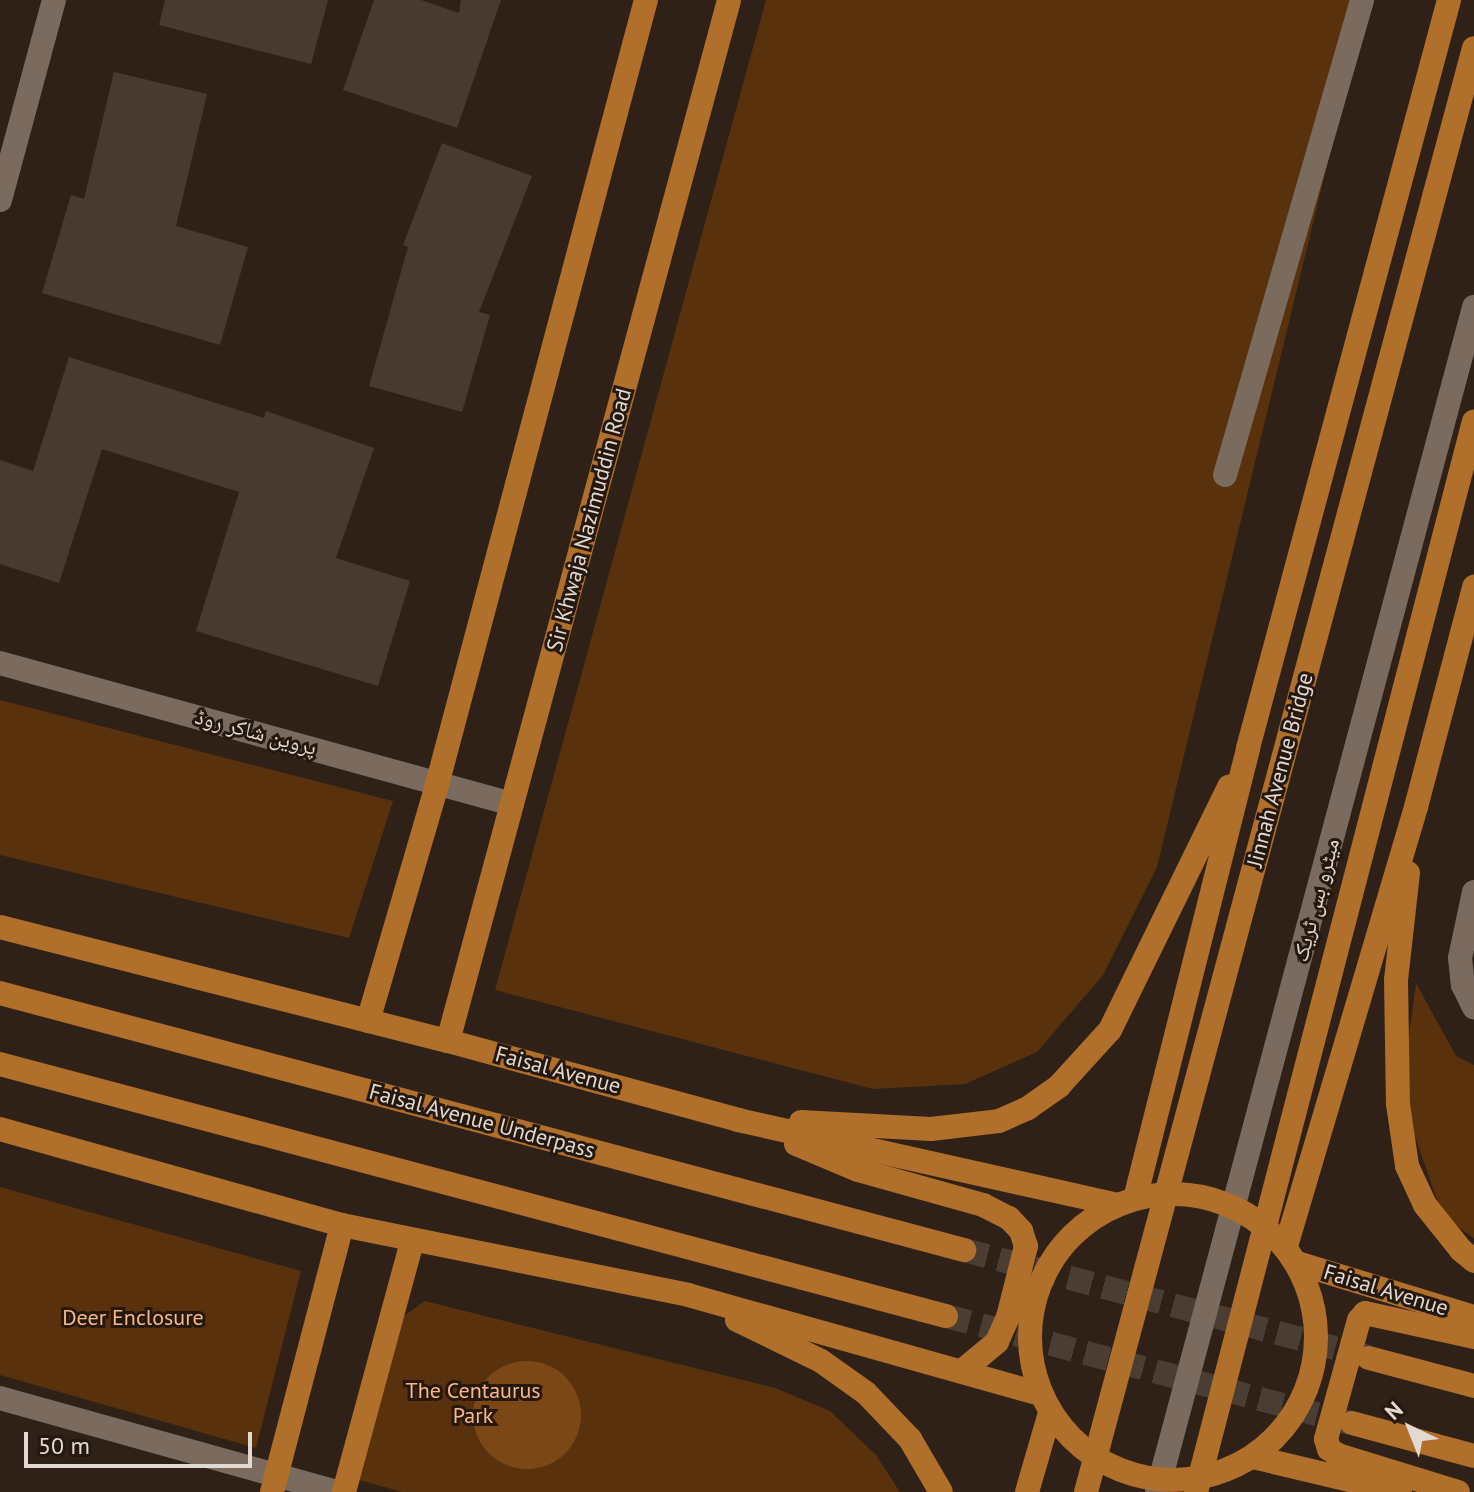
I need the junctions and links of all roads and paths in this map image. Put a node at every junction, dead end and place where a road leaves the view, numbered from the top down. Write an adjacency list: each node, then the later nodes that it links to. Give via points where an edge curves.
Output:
1 (54, 0): 7 (street)
2 (646, 0): 14 (main road)
3 (729, 0): 15 (main road, Sir Khwaja Nazimuddin Road)
4 (1362, 0): 10 (street)
5 (1449, 0): 13 (main road)
6 (1474, 48): 50 (main road, Jinnah Avenue Bridge)
7 (0, 200)
8 (1474, 307): 51 (street, میٹرو بس ٹریک)
9 (1474, 421): 52 (main road)
10 (1225, 475)
11 (1474, 587): 16 (main road)
12 (0, 663): 14 (street, پروین شاکر روڈ)
13 (1248, 748): 24 (main road, via 1110,1030 1059,1086 999,1121 931,1129); 26 (main road)
14 (438, 781): 15 (street, پروین شاکر روڈ); 21 (main road)
15 (512, 804): 22 (main road, Sir Khwaja Nazimuddin Road)
16 (1416, 807): 30 (main road); 31 (main road, via 1396,980 1398,1104 1407,1166 1425,1205)
17 (1474, 893): 20 (street, via 1460,958 1463,985)
18 (0, 927): 21 (main road, Faisal Avenue)
19 (0, 993): 29 (main road, Faisal Avenue Underpass)
20 (1474, 1008)
21 (368, 1021): 22 (main road, Faisal Avenue)
22 (448, 1041): 24 (main road, Faisal Avenue)
23 (0, 1064): 33 (main road)
24 (738, 1120): 26 (main road, Faisal Avenue); 37 (main road, via 858,1170 983,1205 1021,1231 1026,1246 1008,1317 997,1342)
25 (0, 1129): 27 (main road)
26 (1126, 1202): 30 (main road, via 1177,1193 1218,1200 1255,1218); 40 (main road, via 1079,1229 1050,1263 1033,1305 1030,1350)
27 (342, 1225): 28 (main road); 45 (main road)
28 (412, 1241): 32 (main road); 47 (main road)
29 (964, 1250)
30 (1292, 1255): 34 (main road, Faisal Avenue); 43 (main road, via 1314,1304 1317,1347 1308,1390 1286,1428)
31 (1474, 1261)
32 (688, 1295): 37 (main road); 48 (main road, via 821,1361 866,1393 910,1439)
33 (946, 1316)
34 (1474, 1317)
35 (1474, 1337): 54 (main road, via 1365,1313 1326,1439 1338,1455)
36 (1369, 1358): 38 (main road)
37 (962, 1371): 40 (main road)
38 (1474, 1386)
39 (0, 1398): 45 (street)
40 (1045, 1403): 44 (main road, via 1076,1444 1111,1467 1150,1480); 49 (main road)
41 (1352, 1423): 42 (main road)
42 (1474, 1456)
43 (1253, 1457): 44 (main road); 53 (main road)
44 (1229, 1481)
45 (274, 1485): 46 (street)
46 (337, 1492)
47 (344, 1492)
48 (941, 1492)
49 (1027, 1492)
50 (1086, 1492)
51 (1157, 1492)
52 (1196, 1492)
53 (1400, 1492)
54 (1458, 1492)

